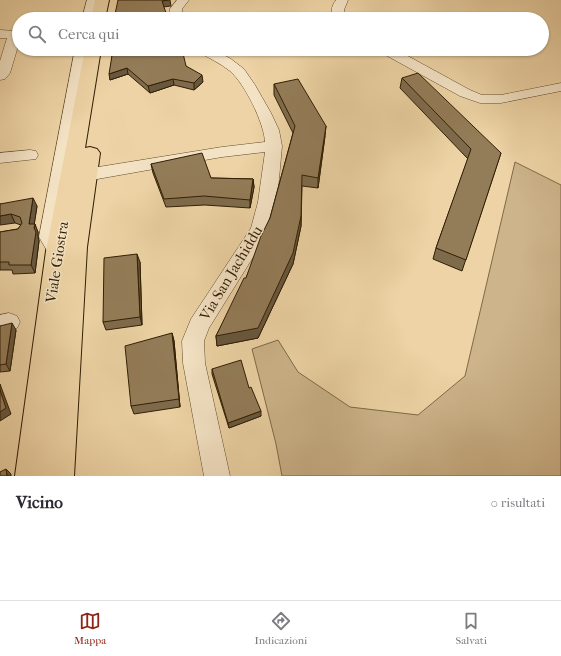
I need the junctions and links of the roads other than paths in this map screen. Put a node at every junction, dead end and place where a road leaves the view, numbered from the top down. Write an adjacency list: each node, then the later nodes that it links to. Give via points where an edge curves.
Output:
1 (93, 0): 6 (street)
2 (102, 0): 7 (main road)
3 (113, 0): 8 (main road)
4 (183, 0): 9 (street)
5 (342, 0): 10 (street, via 339,2)
6 (90, 12)
7 (99, 12)
8 (111, 12)
9 (176, 12)
10 (338, 12)
11 (0, 34): 12 (street)
12 (12, 35)
13 (12, 44): 19 (street)
14 (81, 56): 25 (street, via 48,237)
15 (92, 56): 25 (main road, Viale Giostra)
16 (104, 56): 24 (main road, Viale Giostra)
17 (214, 56): 21 (street, Via San Jachiddu, via 236,70 246,82 274,138)
18 (398, 56): 20 (street, via 480,99 501,99)
19 (0, 76)
20 (561, 87)
21 (274, 146): 24 (street); 28 (street, Via San Jachiddu, via 265,210 259,229 199,325 193,341 194,363)
22 (30, 155): 23 (street)
23 (0, 158)
24 (86, 175): 27 (main road, Viale Giostra, via 76,246)
25 (58, 251): 26 (main road, Viale Giostra)
26 (30, 476)
27 (59, 476)
28 (217, 476)

